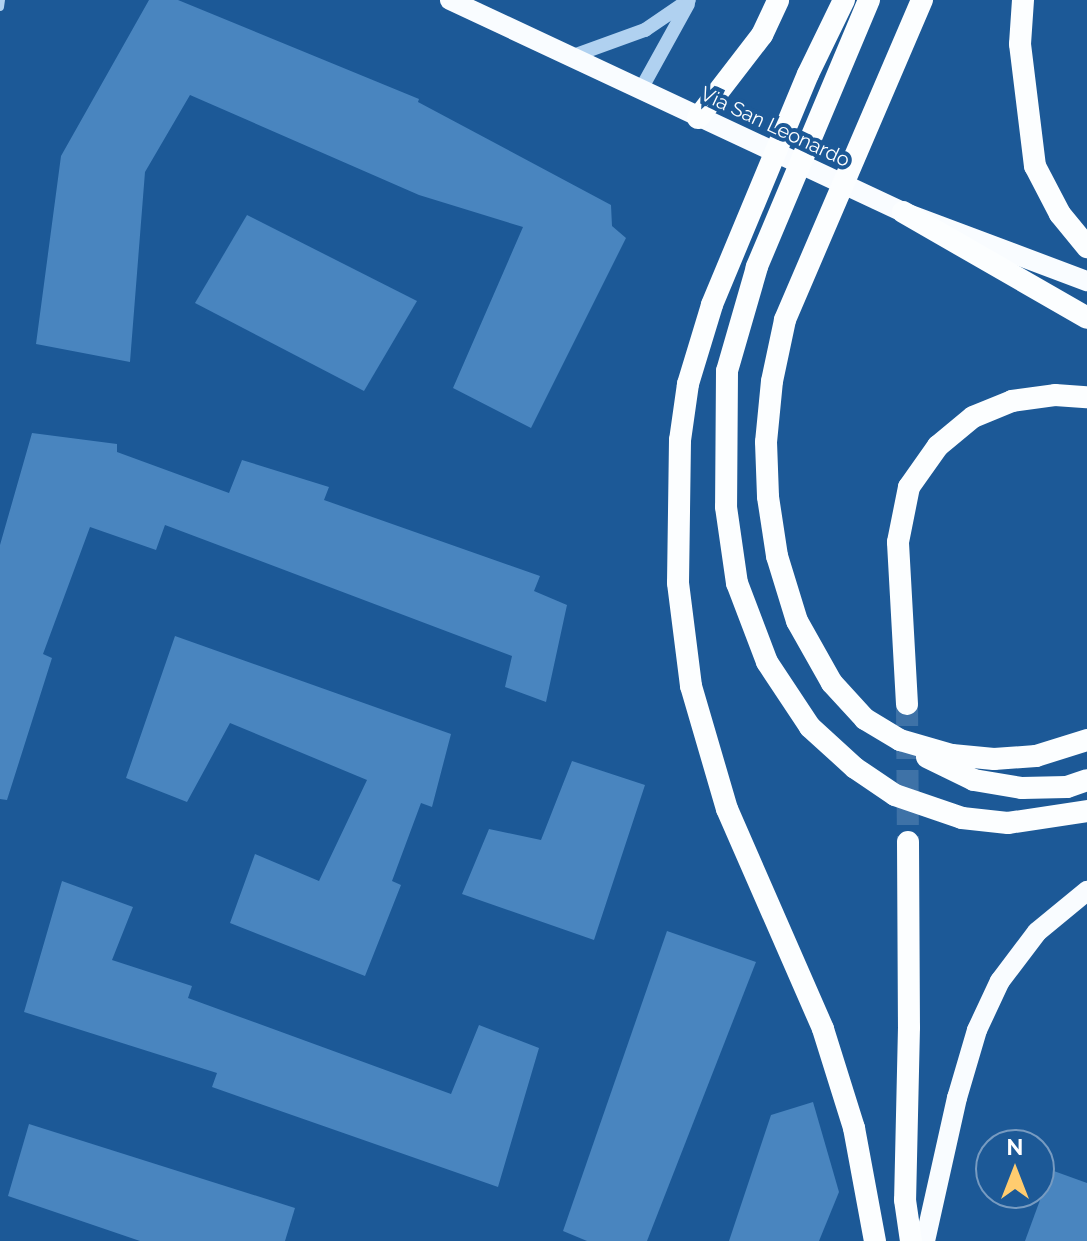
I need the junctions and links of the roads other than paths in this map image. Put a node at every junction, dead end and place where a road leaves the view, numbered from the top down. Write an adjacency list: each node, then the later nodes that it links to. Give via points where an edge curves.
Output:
1 (1, 0): 9 (street)
2 (450, 0): 10 (main road, Via San Leonardo)
3 (690, 0): 10 (street, via 645,30); 11 (street)
4 (778, 0): 12 (highway, via 762,35)
5 (844, 0): 25 (highway, via 755,199 712,305 688,384 680,440 678,583 691,686 727,809 823,1029 854,1128)
6 (869, 0): 22 (highway, via 757,267 727,371 726,507 737,583 767,662 810,727 895,795 962,818 1008,823)
7 (922, 0): 19 (highway, via 785,320 766,442 777,556 797,621 832,683 865,719)
8 (1023, 0): 14 (highway, via 1020,44 1035,166 1060,214)
9 (0, 7)
10 (573, 56): 11 (main road, Via San Leonardo)
11 (640, 91): 12 (main road, Via San Leonardo)
12 (698, 118): 13 (main road, Via San Leonardo)
13 (903, 212): 15 (main road, Via San Leonardo); 16 (highway)
14 (1087, 247)
15 (1087, 281)
16 (1087, 318)
17 (1087, 397): 18 (highway, via 1012,401 973,417 938,446 909,487 898,542)
18 (907, 704)
19 (900, 740): 20 (highway, via 952,755 994,759 1036,756); 21 (highway, via 974,780 1022,788 1067,787)
20 (1087, 740)
21 (1087, 780)
22 (1087, 811)
23 (908, 842): 26 (highway, via 905,1200)
24 (1087, 891): 27 (main road, via 1037,932 1000,981 983,1017 957,1098)
25 (875, 1241)
26 (911, 1241)
27 (925, 1241)

